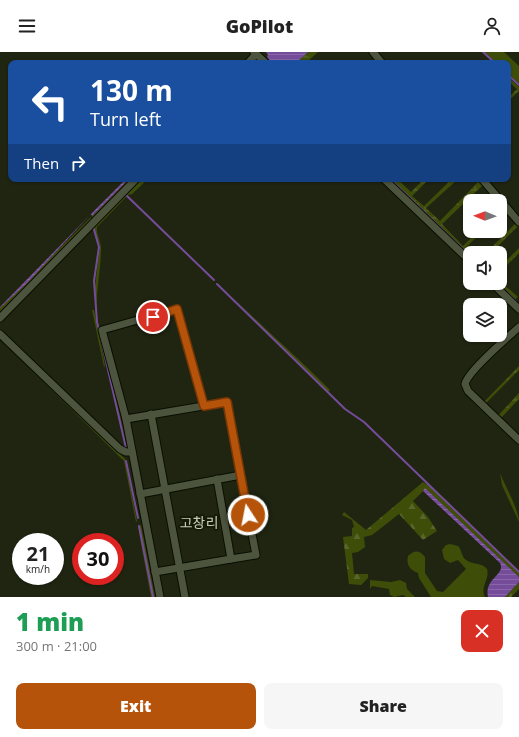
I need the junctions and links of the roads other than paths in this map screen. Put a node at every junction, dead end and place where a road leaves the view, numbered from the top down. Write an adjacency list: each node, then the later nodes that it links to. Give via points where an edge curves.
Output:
1 (373, 52): 4 (street)
2 (255, 53): 3 (street)
3 (263, 60)
4 (380, 60)
5 (133, 182): 12 (street)
6 (387, 182): 9 (street)
7 (485, 182): 8 (street)
8 (519, 222)
9 (463, 254)
10 (500, 290): 11 (street)
11 (518, 305)
12 (0, 318)
13 (519, 327): 18 (street, via 486,357 465,384 468,391)
14 (0, 334): 19 (street, via 120,449)
15 (204, 406): 16 (street); 17 (street, via 177,309 102,330); 20 (street, via 227,402)
16 (151, 414): 17 (street); 22 (street)
17 (126, 419): 19 (street)
18 (519, 440)
19 (132, 452): 23 (street)
20 (241, 475): 21 (street); 24 (street, via 256,555)
21 (217, 479): 22 (street); 24 (street)
22 (166, 489): 23 (street); 25 (street)
23 (140, 494): 26 (street)
24 (231, 559): 25 (street)
25 (179, 568): 26 (street); 28 (street)
26 (155, 572): 27 (street)
27 (160, 597)
28 (185, 597)

